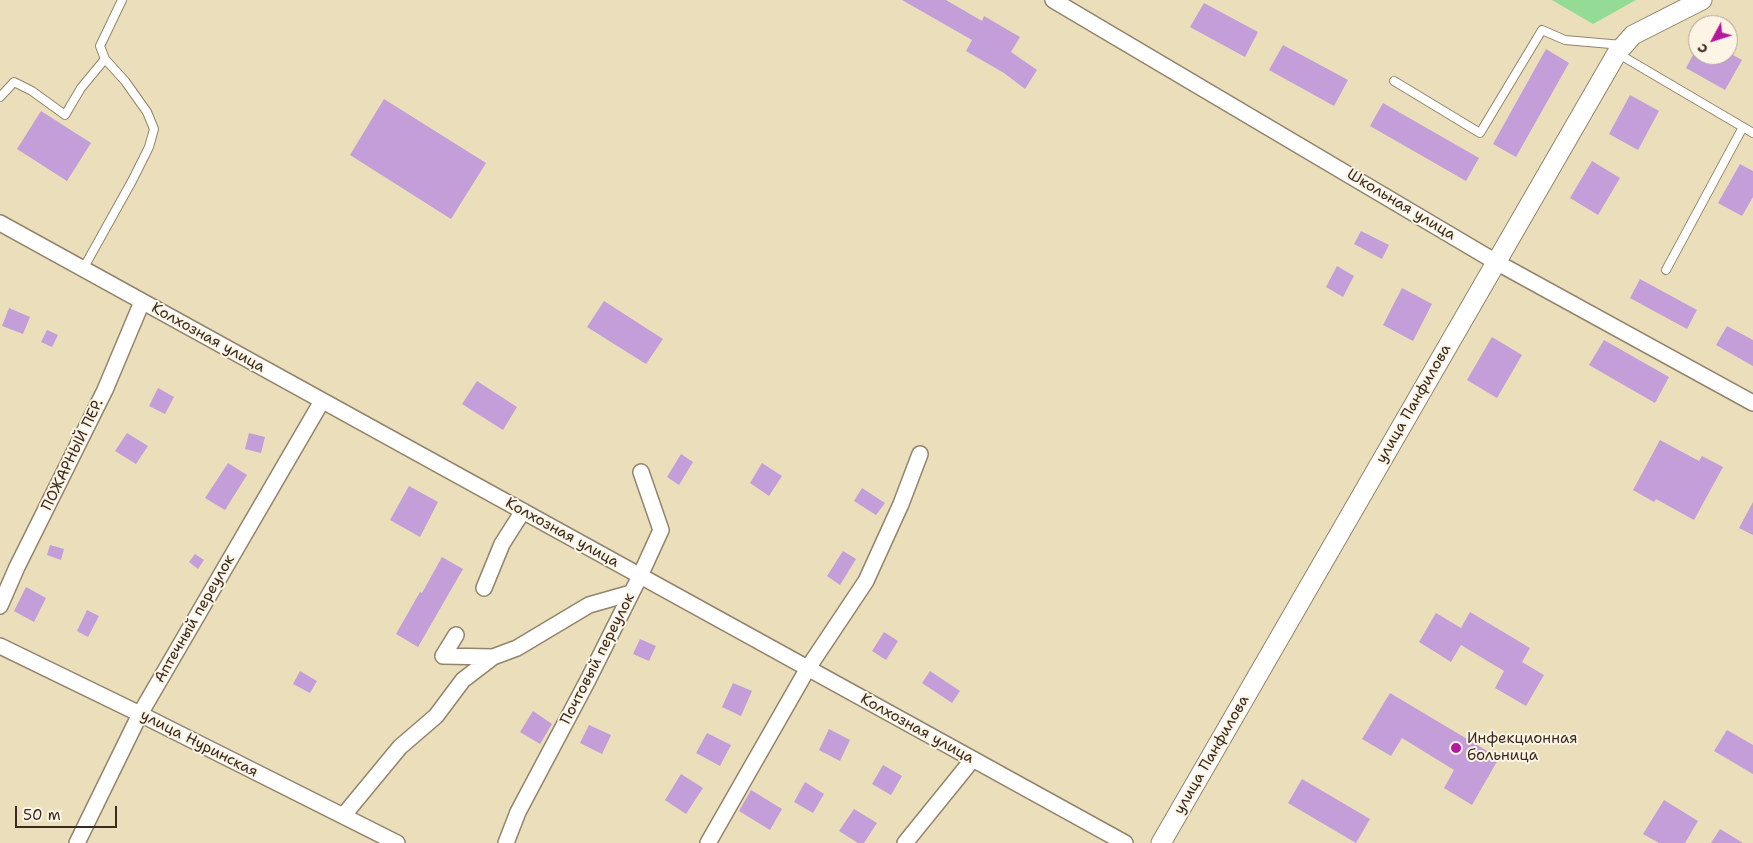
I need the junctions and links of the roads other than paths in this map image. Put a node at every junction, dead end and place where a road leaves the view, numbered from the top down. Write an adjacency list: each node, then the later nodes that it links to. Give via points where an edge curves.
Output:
1 (122, 0): 5 (lane, via 100,46)
2 (1053, 0): 11 (street, Школьная улица)
3 (1702, 0): 4 (street, улица Панфилова, via 1633,35)
4 (1620, 49): 6 (lane, via 1565,40 1542,30 1480,133); 8 (lane); 11 (street, улица Панфилова)
5 (105, 59): 7 (lane, via 81,88 65,115 14,82); 12 (lane, via 147,112 154,128 149,148)
6 (1394, 81)
7 (0, 97)
8 (1743, 127): 9 (lane); 13 (lane)
9 (1753, 133)
10 (1, 226): 12 (street, Колхозная улица)
11 (1496, 262): 16 (street, Школьная улица); 37 (street, улица Панфилова)
12 (82, 269): 14 (street, Колхозная улица)
13 (1666, 270)
14 (142, 302): 15 (street, Колхозная улица); 23 (street, ПОЖАРНЫЙ ПЕР., via 105,390)
15 (322, 401): 19 (street, Колхозная улица); 28 (street, Аптечный переулок)
16 (1753, 403)
17 (920, 454): 27 (street, via 866,581)
18 (641, 472): 20 (street, Почтовый переулок, via 661,530)
19 (523, 511): 20 (street, Колхозная улица); 21 (street, via 502,544)
20 (640, 576): 22 (street, Почтовый переулок); 27 (street, Колхозная улица)
21 (484, 588)
22 (632, 593): 26 (street, via 589,605 517,648); 33 (street, Почтовый переулок, via 518,812)
23 (0, 606)
24 (456, 635): 26 (street, via 442,656)
25 (0, 646): 28 (street, улица Нуринская)
26 (493, 657): 30 (street, via 463,680 436,716 400,747)
27 (808, 668): 29 (street, Колхозная улица); 34 (street)
28 (140, 714): 30 (street, улица Нуринская); 31 (street, Аптечный переулок)
29 (973, 759): 35 (street); 36 (street, Колхозная улица)
30 (343, 816): 32 (street, улица Нуринская)
31 (77, 843)
32 (397, 843)
33 (506, 843)
34 (708, 843)
35 (905, 843)
36 (1125, 843)
37 (1161, 843)

